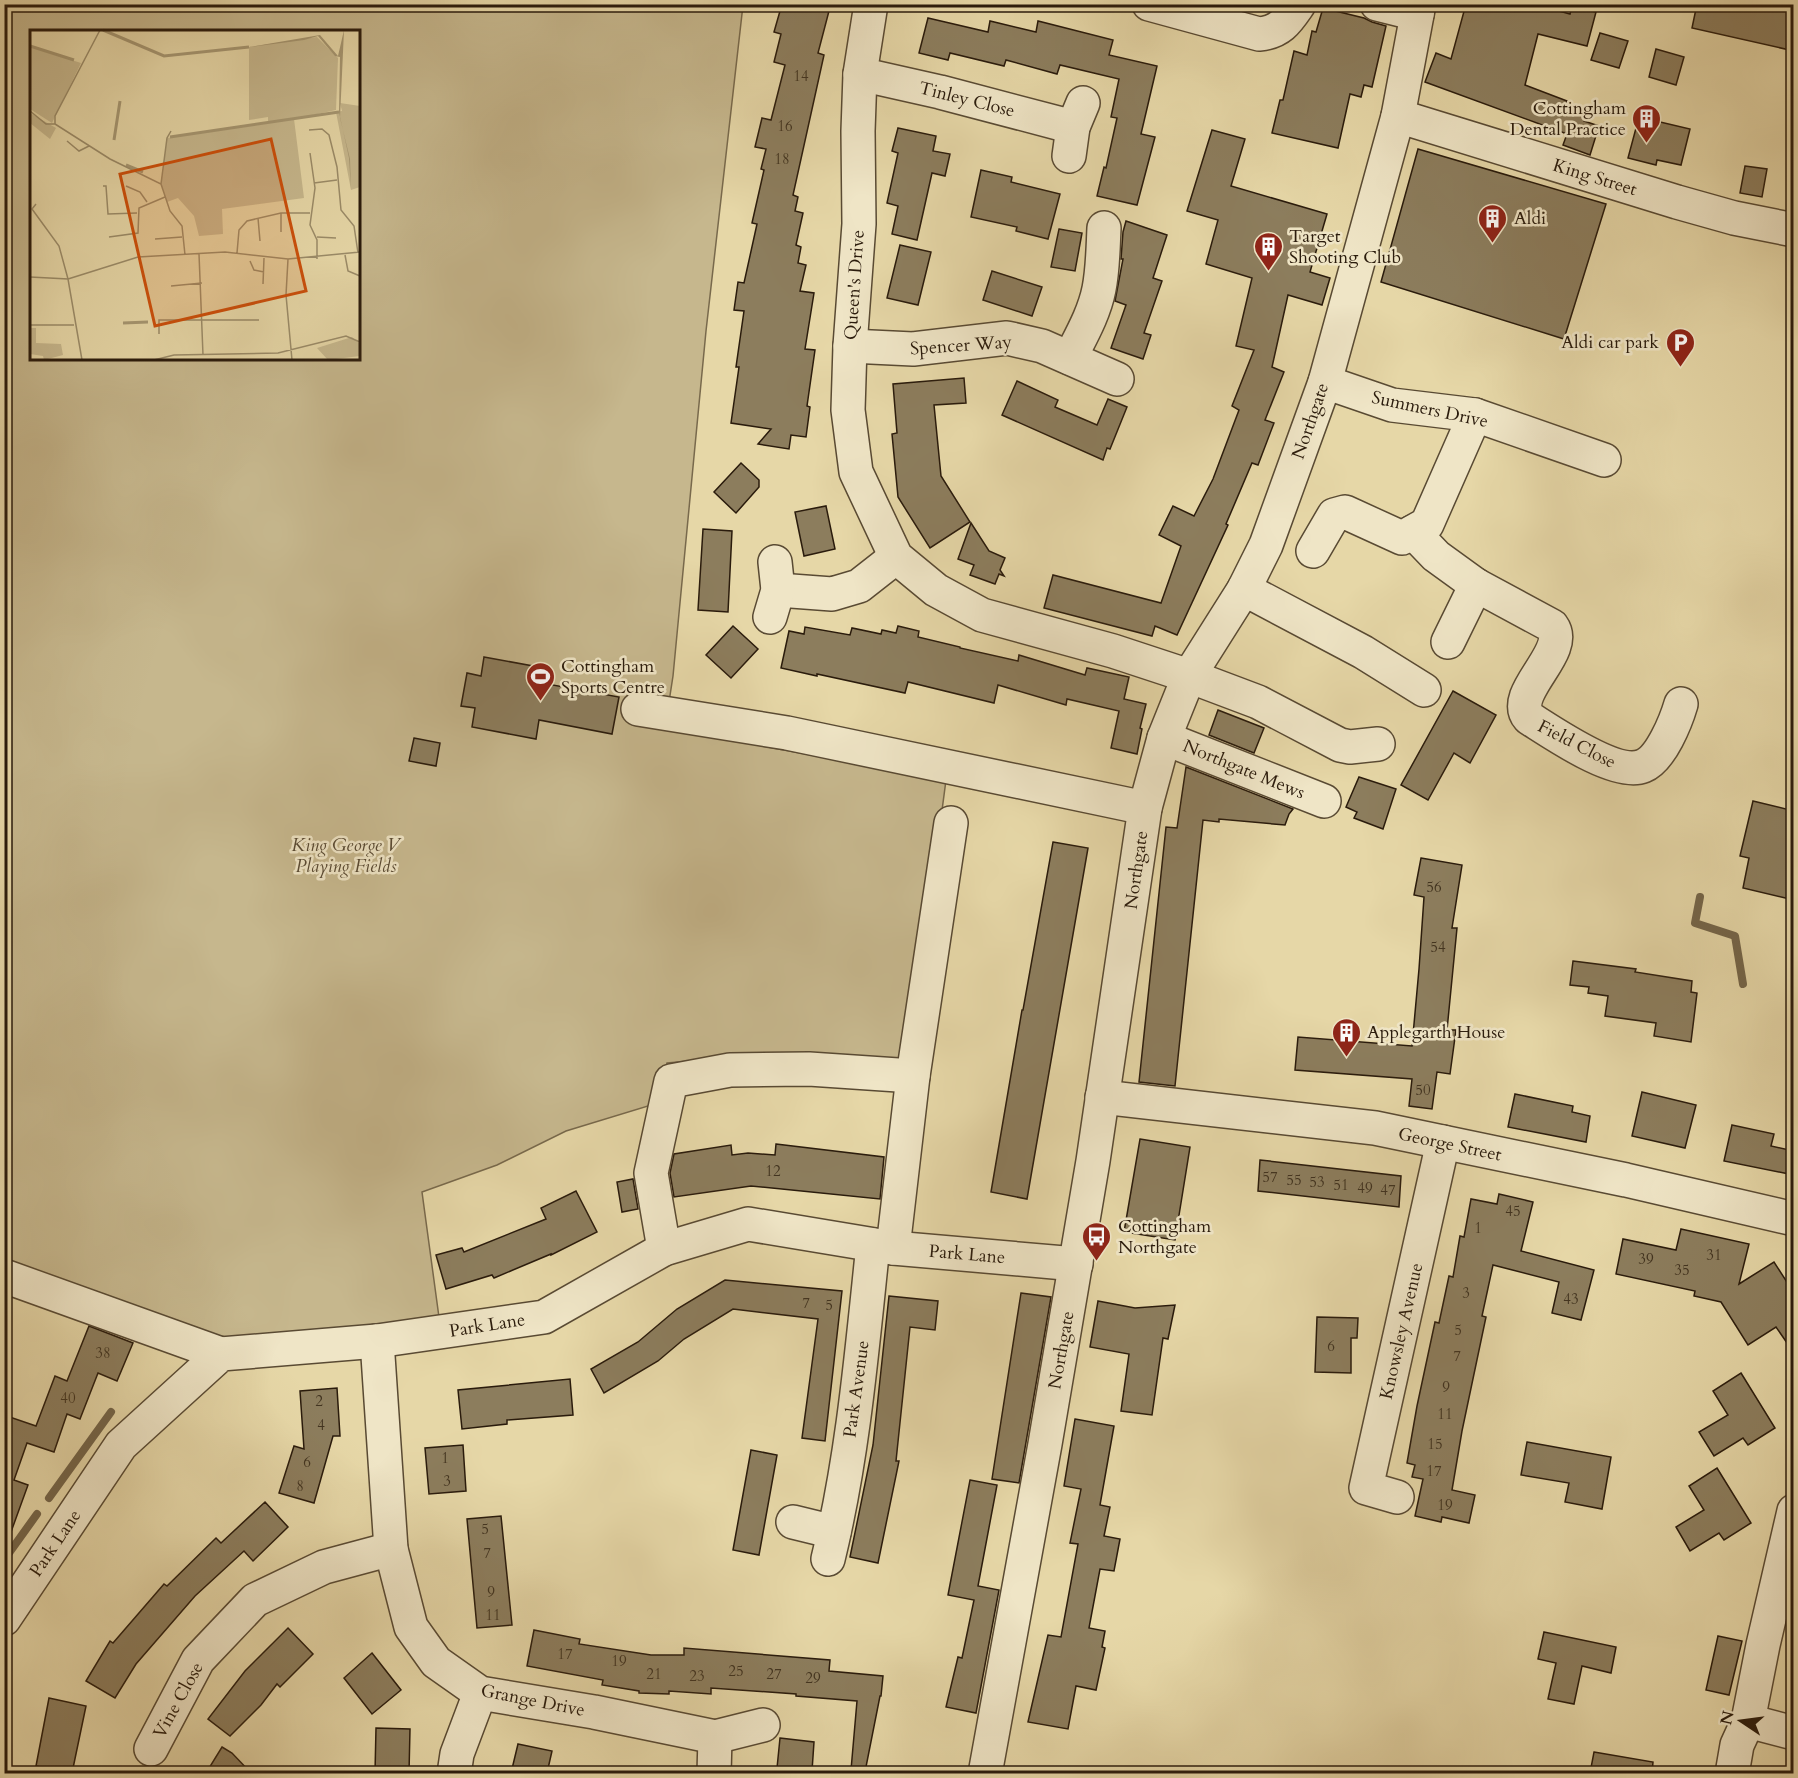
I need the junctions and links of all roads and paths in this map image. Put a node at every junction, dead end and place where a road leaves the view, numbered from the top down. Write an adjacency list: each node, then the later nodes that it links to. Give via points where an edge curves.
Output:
1 (871, 4): 6 (street, Queen's Drive)
2 (1149, 4): 3 (street, via 1259,34 1283,26)
3 (1299, 4)
4 (1377, 4): 5 (street)
5 (1418, 9): 7 (street, Northgate)
6 (860, 74): 8 (street, Tinley Close); 11 (street, Queen's Drive, via 859,224)
7 (1398, 116): 10 (street, King Street, via 1677,202); 14 (street, Northgate)
8 (1075, 129)
9 (1104, 228): 12 (street, via 1100,287)
10 (1794, 230)
11 (850, 346): 12 (street, Spencer Way, via 913,350 1007,338); 19 (street, Queen's Drive, via 848,410 856,472)
12 (1070, 358): 13 (street, Spencer Way)
13 (1117, 379)
14 (1325, 382): 15 (street, Summers Drive, via 1392,405); 21 (street, Northgate, via 1266,545)
15 (1475, 415): 16 (street, Summers Drive); 17 (street, via 1427,524)
16 (1604, 460)
17 (1413, 532): 18 (street, via 1402,538 1345,512 1334,515); 20 (street, Field Close, via 1436,556)
18 (1313, 552)
19 (896, 557): 22 (street, via 859,586 832,594); 24 (street, Queen's Drive, via 936,590 982,615)
20 (1476, 585): 23 (street); 26 (street, Field Close, via 1556,631 1557,637 1524,704 1524,712 1570,744 1616,766 1643,766 1661,749)
21 (1244, 589): 24 (street, Northgate); 25 (street, via 1363,652)
22 (774, 590)
23 (1449, 642)
24 (1188, 676): 28 (street, Northgate); 29 (street, Queen's Drive, via 1258,702 1340,745)
25 (1424, 690)
26 (1681, 704)
27 (638, 709): 31 (street, via 787,733)
28 (1164, 738): 30 (street, Northgate Mews); 31 (street, Northgate)
29 (1378, 744)
30 (1324, 801)
31 (1145, 808): 34 (street, Northgate)
32 (951, 823): 33 (street, Park Avenue)
33 (913, 1076): 37 (street, Park Avenue); 38 (street, via 809,1069 730,1070 670,1081 651,1173)
34 (1102, 1096): 35 (street, George Street, via 1375,1128); 39 (street, Northgate)
35 (1443, 1142): 36 (street, George Street); 43 (street, Knowsley Avenue, via 1366,1488)
36 (1794, 1219)
37 (883, 1246): 38 (street, Park Lane, via 748,1224); 39 (street, Park Lane); 45 (street, Park Avenue, via 831,1545)
38 (664, 1249): 41 (street, Park Lane, via 544,1317)
39 (1076, 1263): 56 (street, Northgate)
40 (4, 1276): 42 (street)
41 (377, 1341): 42 (street, Park Lane); 46 (street, Grange Drive)
42 (221, 1354): 47 (street, Park Lane, via 121,1445)
43 (1397, 1497)
44 (1794, 1511): 49 (street)
45 (793, 1522)
46 (391, 1549): 48 (street, Grange Drive, via 411,1627 436,1662); 53 (street, Vine Close, via 324,1567 255,1600 198,1660)
47 (4, 1619)
48 (480, 1693): 52 (street, Grange Drive); 54 (street, via 457,1754)
49 (1748, 1721): 51 (street); 57 (street, via 1737,1745)
50 (763, 1725): 52 (street, Grange Drive)
51 (1794, 1733)
52 (715, 1737): 55 (street)
53 (151, 1748)
54 (454, 1773)
55 (714, 1773)
56 (985, 1773)
57 (1732, 1773)

